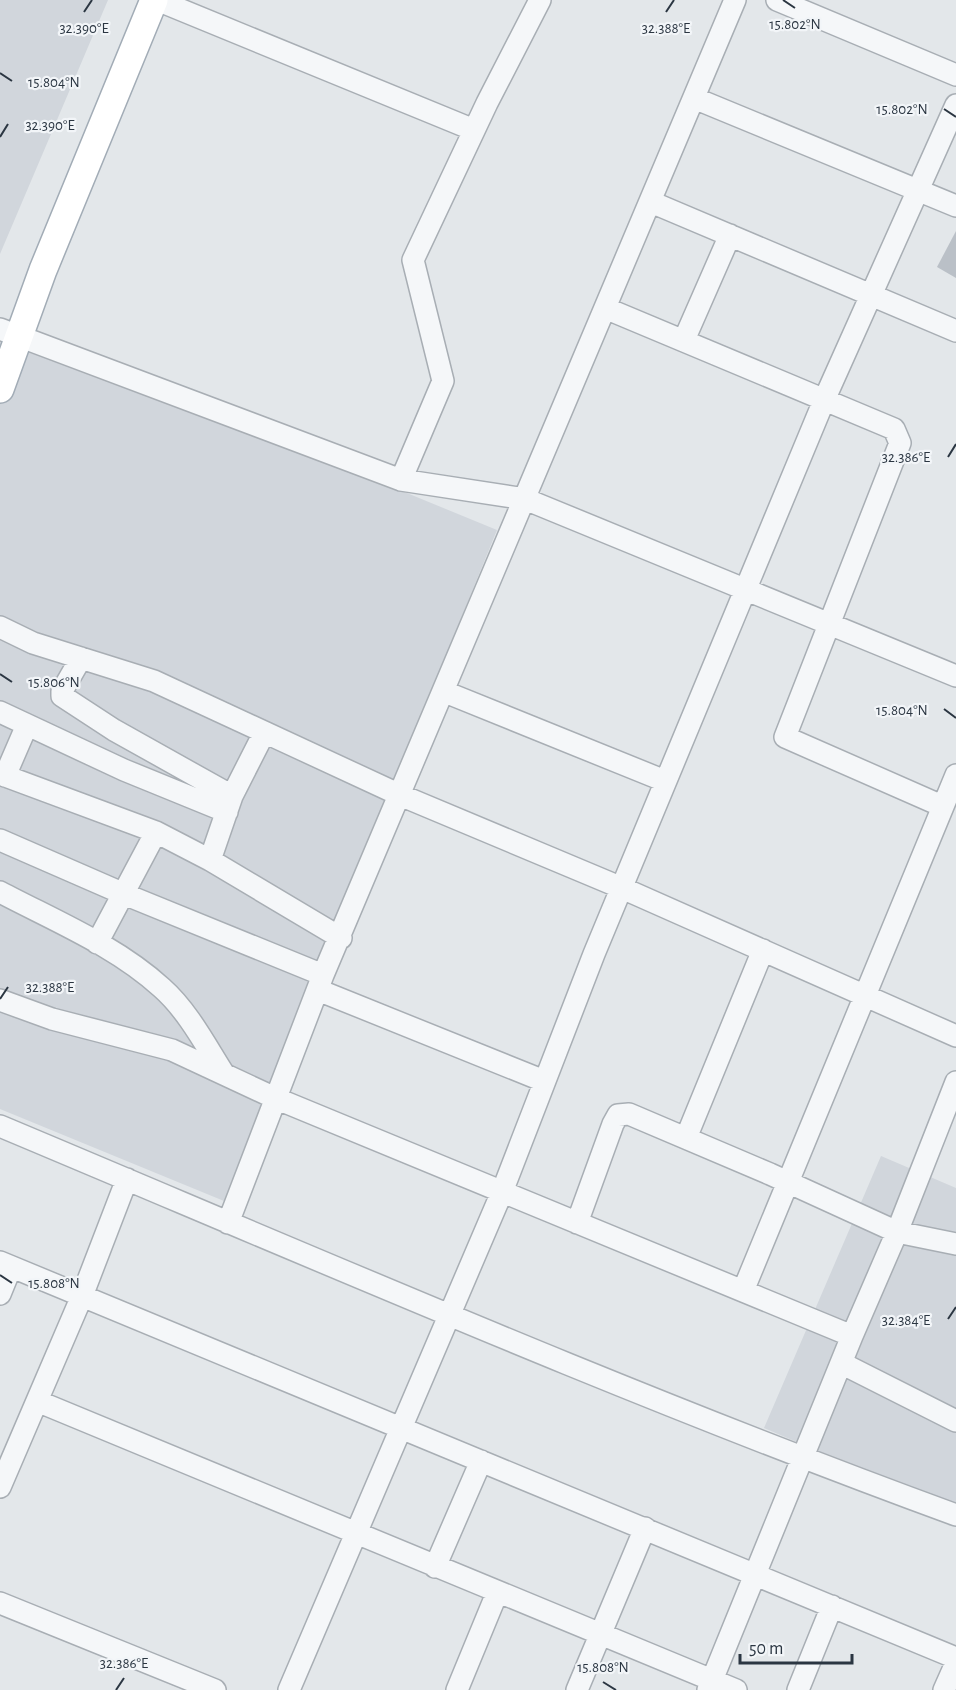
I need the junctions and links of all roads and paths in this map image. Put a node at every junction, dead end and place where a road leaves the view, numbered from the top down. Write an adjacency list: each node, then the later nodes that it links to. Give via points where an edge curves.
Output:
1 (155, 0): 8 (street); 16 (main road, via 43,270)
2 (540, 0): 8 (street)
3 (735, 0): 6 (street)
4 (777, 0): 5 (street)
5 (956, 75)
6 (693, 98): 9 (street); 10 (street)
7 (956, 105): 9 (street)
8 (474, 130): 20 (street, via 413,260 443,381)
9 (917, 190): 11 (street); 13 (street)
10 (651, 202): 12 (street); 14 (street)
11 (956, 206)
12 (729, 235): 13 (street); 17 (street)
13 (870, 294): 15 (street); 19 (street)
14 (605, 308): 17 (street); 21 (street)
15 (956, 331)
16 (10, 333): 18 (main road); 20 (street)
17 (684, 340): 19 (street)
18 (0, 389)
19 (825, 398): 22 (street); 23 (street, via 894,429 900,443)
20 (400, 480): 21 (street)
21 (525, 499): 22 (street); 27 (street)
22 (746, 589): 23 (street); 33 (street)
23 (830, 623): 26 (street); 36 (street, via 785,737)
24 (0, 627): 25 (street, via 33,643)
25 (81, 658): 30 (street, via 154,681); 35 (street, via 62,696)
26 (956, 676)
27 (445, 692): 33 (street); 34 (street)
28 (0, 712): 29 (street)
29 (27, 725): 31 (street); 35 (street, via 124,770)
30 (264, 733): 34 (street); 35 (street)
31 (2, 775): 37 (street)
32 (956, 775): 36 (street)
33 (665, 781): 40 (street)
34 (400, 795): 40 (street); 43 (street)
35 (230, 804): 39 (street)
36 (942, 806): 47 (street)
37 (156, 832): 39 (street); 42 (street)
38 (0, 840): 42 (street)
39 (210, 860): 43 (street)
40 (622, 888): 45 (street); 51 (street)
41 (0, 892): 44 (street)
42 (124, 894): 44 (street); 46 (street)
43 (341, 938): 46 (street)
44 (97, 943): 50 (street, via 164,989)
45 (763, 950): 47 (street); 55 (street)
46 (320, 982): 51 (street); 53 (street)
47 (865, 996): 49 (street); 57 (street)
48 (0, 1000): 50 (street, via 52,1019 172,1050)
49 (956, 1036)
50 (224, 1074): 53 (street)
51 (544, 1081): 58 (street)
52 (956, 1082): 61 (street)
53 (275, 1098): 58 (street); 60 (street)
54 (0, 1126): 56 (street)
55 (686, 1138): 57 (street); 59 (street, via 628,1114 618,1115)
56 (127, 1179): 60 (street); 66 (street)
57 (789, 1182): 61 (street); 64 (street)
58 (502, 1192): 59 (street); 67 (street)
59 (577, 1222): 64 (street)
60 (228, 1223): 67 (street)
61 (897, 1232): 62 (street); 68 (street)
62 (956, 1244)
63 (6, 1264): 65 (street); 66 (street)
64 (743, 1291): 68 (street)
65 (0, 1294)
66 (82, 1296): 70 (street); 72 (street)
67 (449, 1314): 72 (street); 73 (street)
68 (852, 1336): 69 (street)
69 (841, 1362): 71 (street); 73 (street)
70 (38, 1401): 75 (street); 78 (street)
71 (956, 1421)
72 (402, 1429): 74 (street); 78 (street)
73 (801, 1458): 76 (street); 80 (street)
74 (481, 1461): 77 (street); 79 (street)
75 (1, 1483)
76 (956, 1515)
77 (645, 1528): 80 (street); 84 (street)
78 (357, 1534): 79 (street); 89 (street)
79 (435, 1568): 81 (street)
80 (754, 1574): 83 (street); 87 (street)
81 (497, 1593): 84 (street); 90 (street)
82 (0, 1603): 88 (street)
83 (832, 1606): 85 (street); 93 (street)
84 (600, 1635): 87 (street); 91 (street)
85 (956, 1658)
86 (956, 1662): 94 (street)
87 (710, 1685): 92 (street)
88 (202, 1688)
89 (289, 1690)
90 (457, 1690)
91 (578, 1690)
92 (736, 1690)
93 (798, 1690)
94 (944, 1690)

